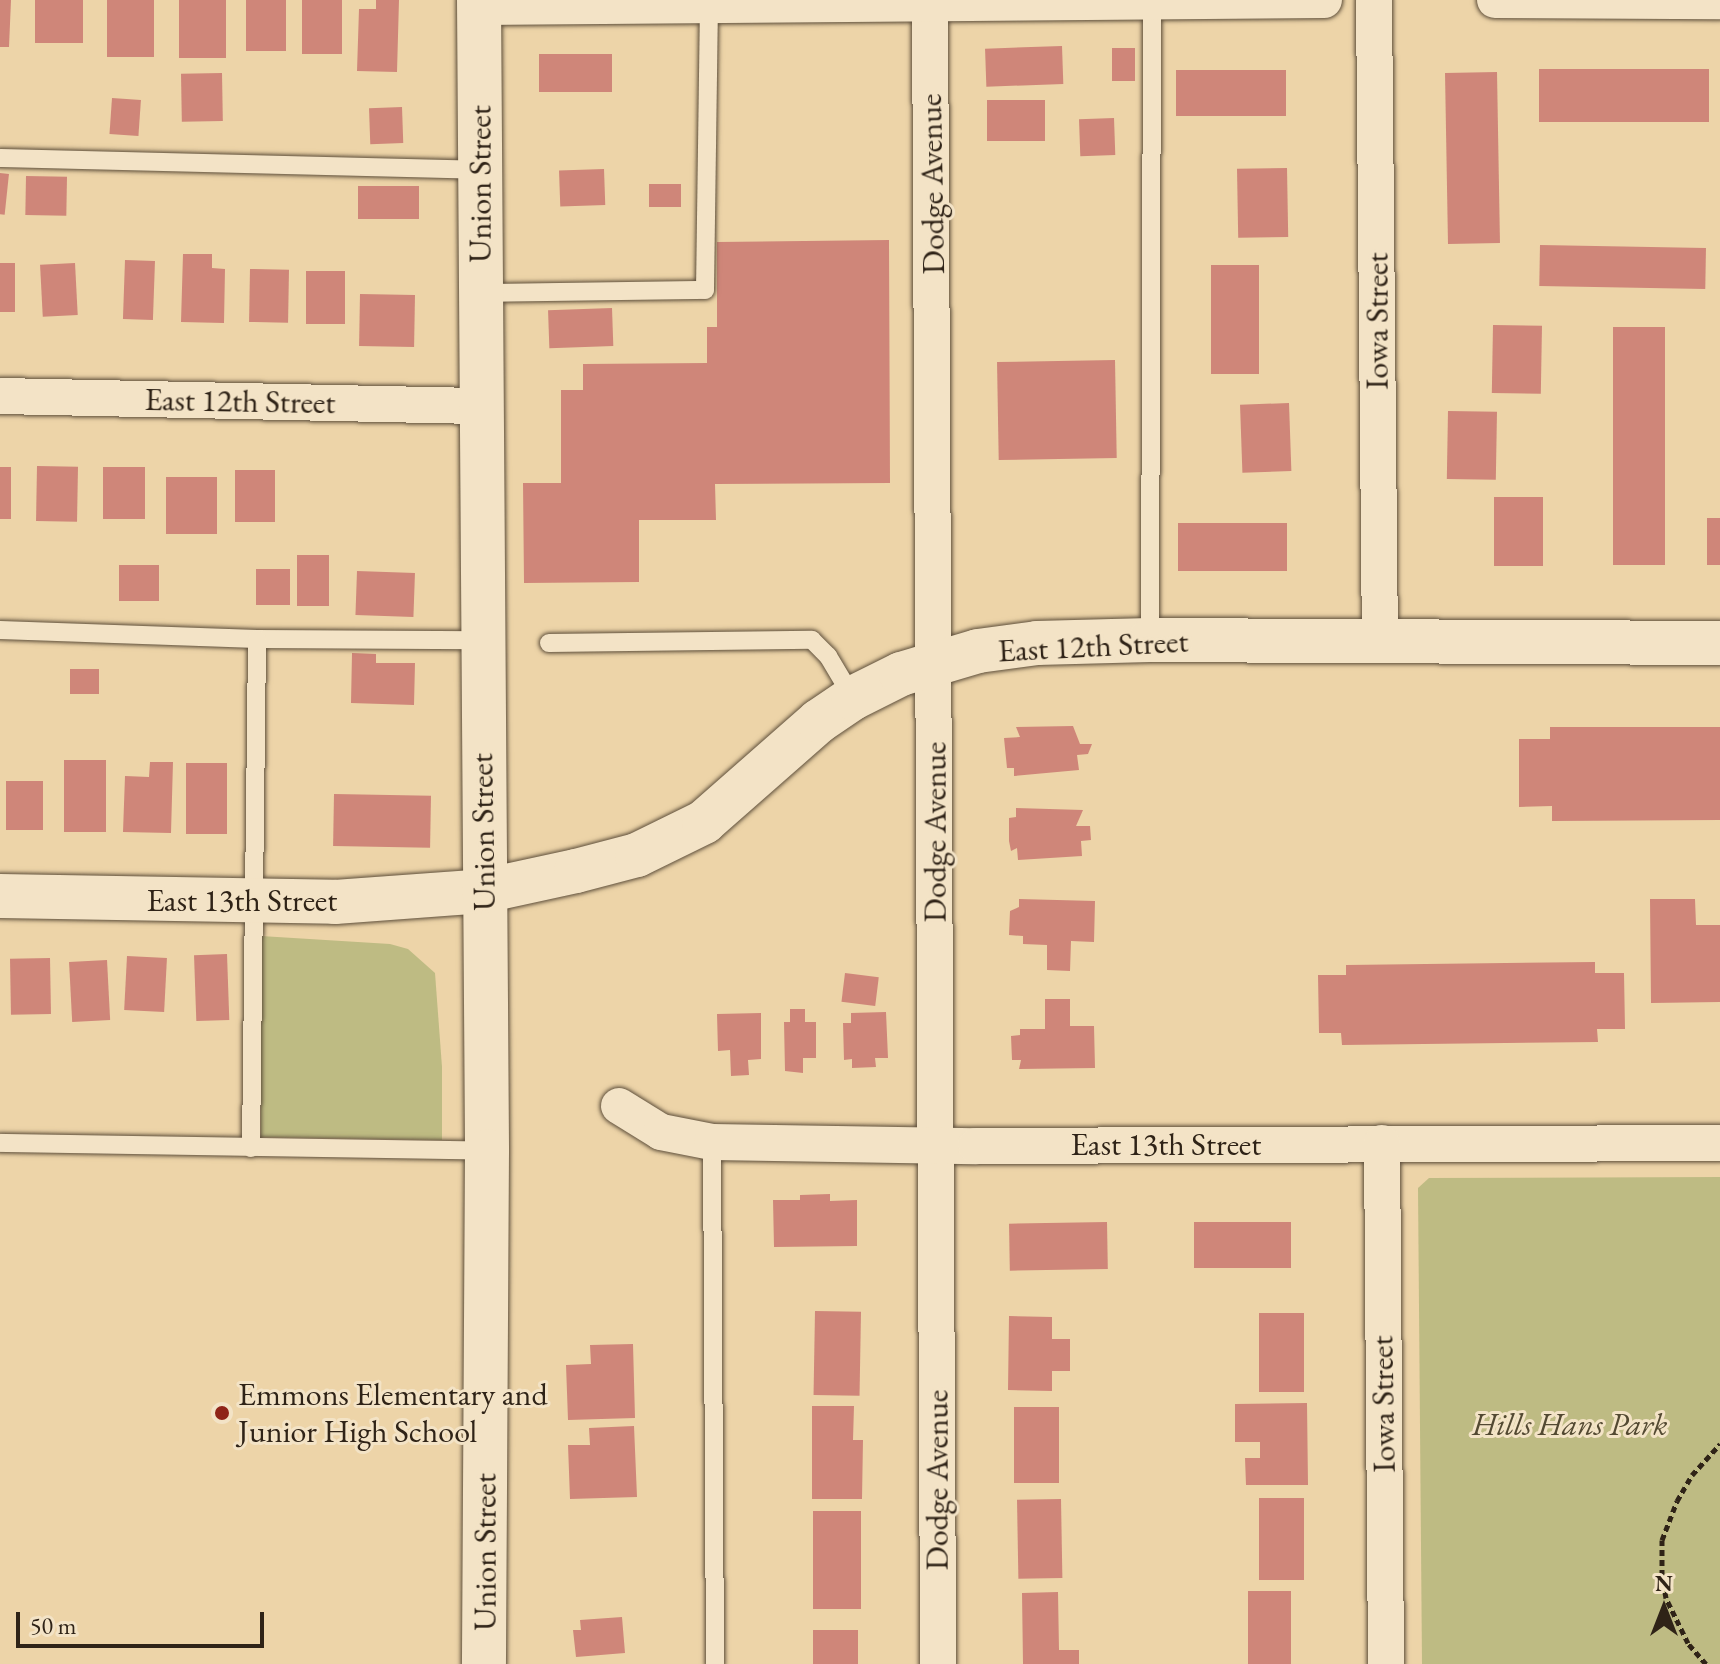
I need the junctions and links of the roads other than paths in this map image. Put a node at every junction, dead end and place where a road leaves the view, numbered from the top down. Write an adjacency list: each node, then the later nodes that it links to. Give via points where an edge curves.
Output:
1 (1324, 0): 4 (street)
2 (1374, 0): 19 (street, Iowa Street)
3 (1495, 0): 5 (street)
4 (1152, 1): 7 (street); 17 (lane)
5 (1720, 1)
6 (709, 3): 7 (street); 8 (street); 11 (lane, via 705,290)
7 (930, 3): 21 (street, Dodge Avenue)
8 (479, 4): 10 (street, Union Street)
9 (0, 158): 10 (lane)
10 (479, 170): 11 (street, Union Street)
11 (480, 293): 13 (street, Union Street)
12 (0, 396): 13 (street, East 12th Street)
13 (481, 406): 16 (street, Union Street)
14 (0, 630): 15 (lane)
15 (257, 639): 16 (lane); 25 (lane)
16 (481, 640): 23 (street, Union Street)
17 (1150, 640): 19 (street, East 12th Street); 21 (street, East 12th Street, via 1037,643)
18 (549, 643): 22 (lane, via 812,640)
19 (1380, 643): 20 (street, East 12th Street)
20 (1720, 643)
21 (934, 663): 22 (street, East 12th Street); 31 (street, Dodge Avenue)
22 (853, 698): 23 (street, East 12th Street, via 819,721 735,797 676,837 622,859)
23 (484, 891): 25 (street, East 13th Street); 33 (street, Union Street)
24 (0, 896): 25 (street, East 13th Street)
25 (256, 903): 32 (lane)
26 (619, 1106): 27 (street, East 13th Street, via 661,1132)
27 (712, 1142): 31 (street, East 13th Street); 35 (lane)
28 (0, 1143): 32 (lane)
29 (1382, 1143): 30 (street, East 13th Street); 31 (street, East 13th Street); 37 (street, Iowa Street)
30 (1720, 1143)
31 (937, 1145): 36 (street, Dodge Avenue)
32 (251, 1148): 33 (lane)
33 (487, 1151): 34 (street, Union Street)
34 (484, 1664)
35 (715, 1664)
36 (938, 1664)
37 (1386, 1664)

